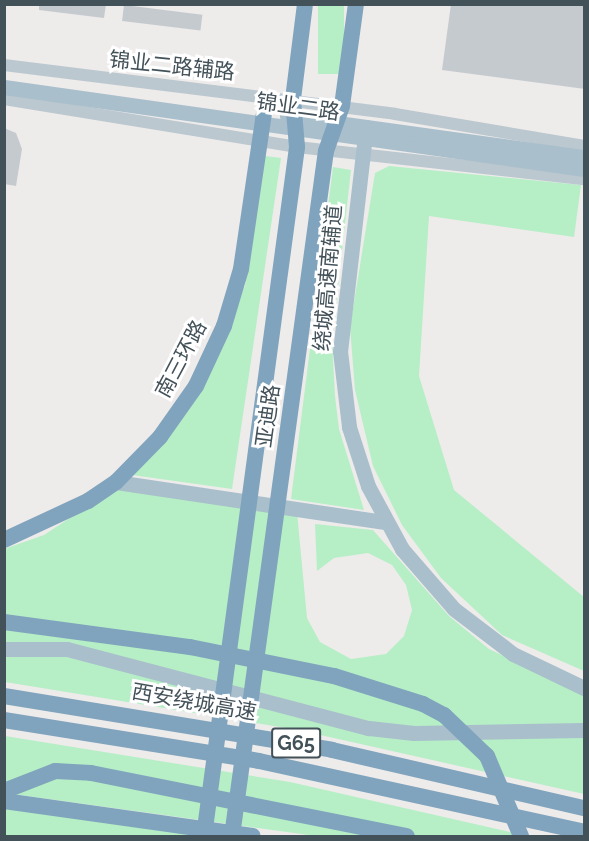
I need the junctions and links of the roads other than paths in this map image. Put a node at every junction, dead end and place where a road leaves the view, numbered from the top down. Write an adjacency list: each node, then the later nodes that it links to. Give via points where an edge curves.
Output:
1 (305, 4): 7 (highway, 亚迪路)
2 (356, 4): 8 (highway, 亚迪路)
3 (4, 65): 7 (street, 锦业二路辅路)
4 (4, 76): 9 (main road, 锦业二路)
5 (4, 87): 9 (main road, 锦业二路)
6 (4, 99): 13 (street)
7 (292, 99): 8 (street, 锦业二路辅路); 10 (highway, 亚迪路)
8 (342, 106): 11 (highway, 亚迪路); 14 (street, 锦业二路辅路)
9 (263, 118): 10 (main road, 锦业二路); 13 (highway, 南三环路)
10 (296, 122): 11 (main road, 锦业二路); 15 (highway, 亚迪路)
11 (333, 127): 12 (main road, 锦业二路); 16 (highway, 亚迪路)
12 (365, 133): 17 (main road, 绕城高速南辅道); 18 (main road, 锦业二路); 19 (main road, 锦业二路)
13 (260, 141): 15 (street); 21 (highway, 南三环路, via 243,258 217,345 166,430)
14 (585, 146)
15 (297, 147): 16 (street); 31 (highway, 亚迪路)
16 (326, 151): 17 (street); 37 (highway, 亚迪路)
17 (362, 155): 20 (street); 22 (main road, 绕城高速南辅道, via 340,351 349,427)
18 (585, 158)
19 (585, 169)
20 (585, 179)
21 (116, 482): 22 (main road); 23 (highway, 南三环路, via 63,514)
22 (385, 522): 26 (main road, 绕城高速南辅道, via 426,580 482,632 541,669)
23 (4, 540)
24 (4, 622): 40 (highway, via 179,645 334,676 423,704 474,740 499,777)
25 (4, 649): 29 (main road, via 67,649 369,728 414,733)
26 (585, 688)
27 (4, 696): 33 (highway, 西安绕城高速 / G65, via 332,750)
28 (4, 720): 34 (highway, G65, via 259,761)
29 (585, 730)
30 (4, 791): 39 (highway, via 55,771 91,773)
31 (210, 798): 35 (highway); 36 (highway, 亚迪路)
32 (4, 801): 38 (highway)
33 (585, 808)
34 (585, 832)
35 (197, 837)
36 (204, 837)
37 (232, 837)
38 (253, 837)
39 (407, 837)
40 (521, 837)

